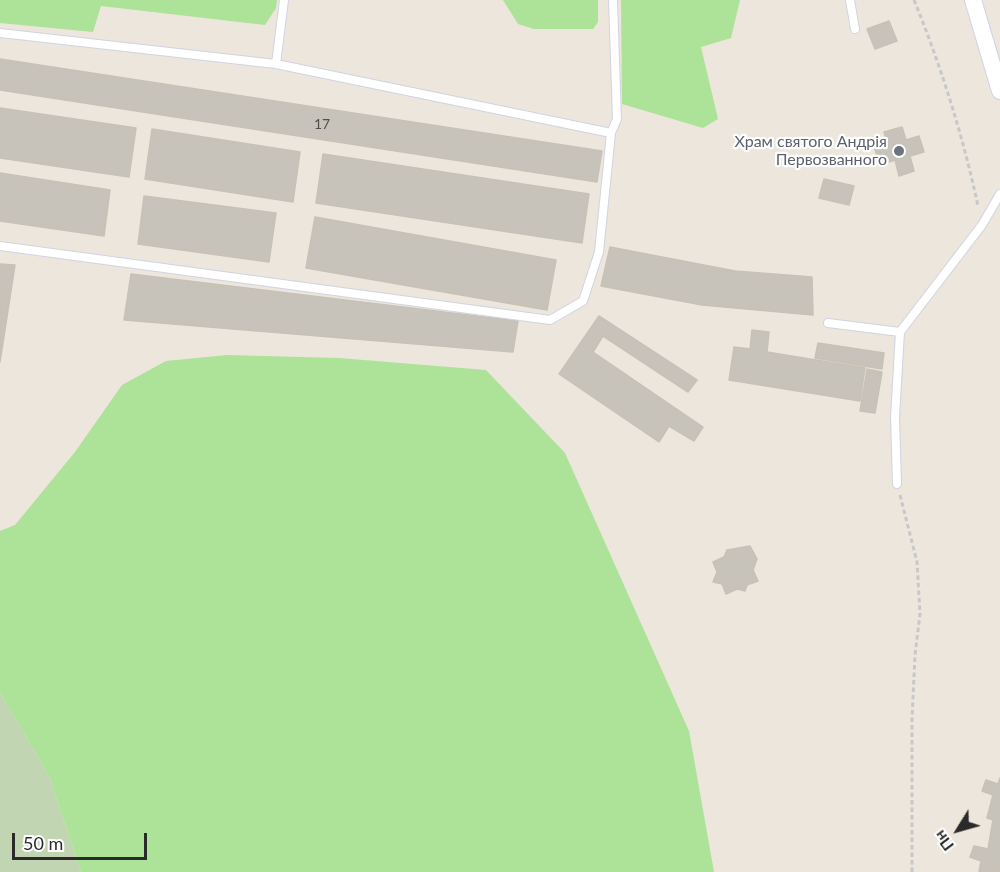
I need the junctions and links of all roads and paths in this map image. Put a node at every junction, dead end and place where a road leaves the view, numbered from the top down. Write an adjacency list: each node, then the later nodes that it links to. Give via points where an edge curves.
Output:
1 (284, 0): 8 (lane)
2 (613, 0): 10 (lane, via 617,119)
3 (850, 0): 6 (lane)
4 (915, 0): 12 (path, via 968,160)
5 (973, 0): 9 (street)
6 (855, 29)
7 (0, 33): 8 (lane)
8 (276, 64): 10 (lane)
9 (1000, 91)
10 (611, 133): 13 (lane, via 599,252 583,301 550,320)
11 (1000, 194): 12 (lane)
12 (982, 225): 15 (lane)
13 (0, 246)
14 (828, 323): 15 (lane)
15 (900, 332): 16 (lane, via 895,417)
16 (897, 484): 17 (path, via 917,562 920,614 912,720)
17 (912, 872)

